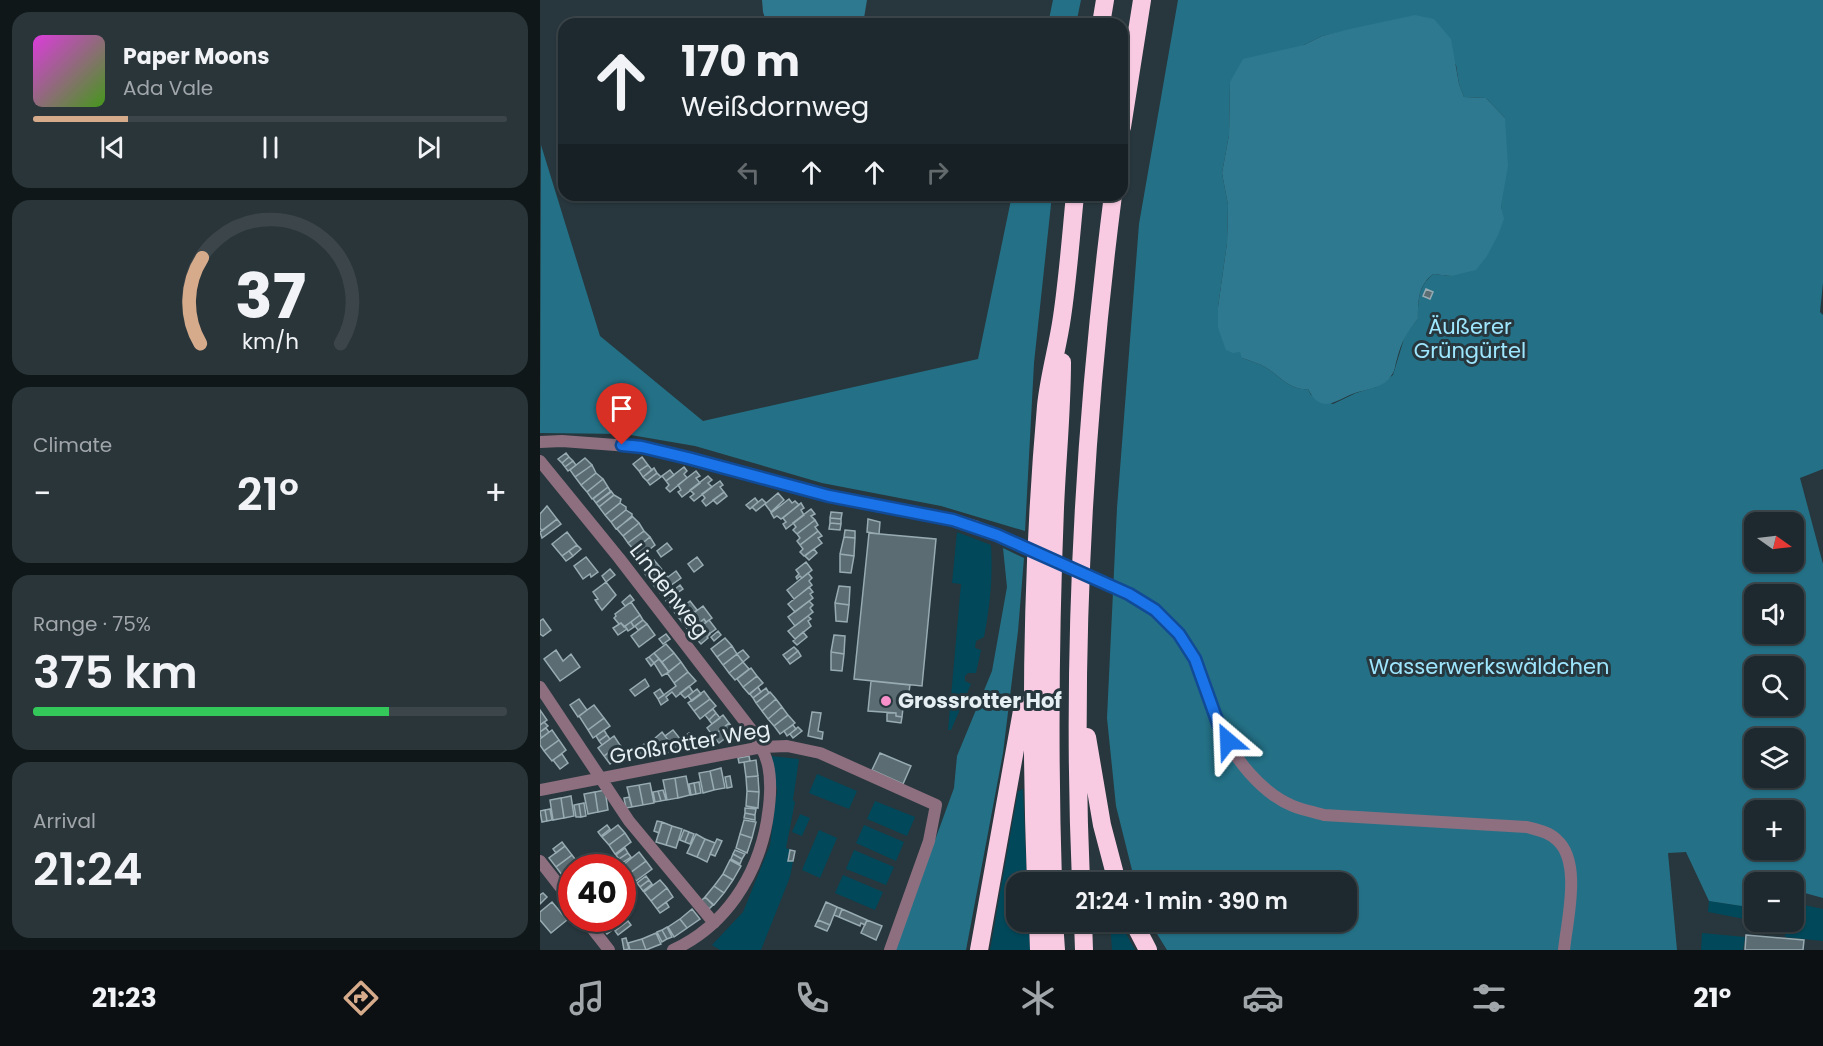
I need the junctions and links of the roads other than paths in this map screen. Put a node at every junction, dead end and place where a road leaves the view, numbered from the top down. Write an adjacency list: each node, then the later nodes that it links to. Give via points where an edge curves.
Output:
1 (1105, 0): 3 (highway)
2 (1142, 0): 4 (highway)
3 (1102, 18)
4 (1128, 89)
5 (1075, 201): 7 (highway)
6 (1112, 201): 11 (highway, via 1090,432)
7 (1062, 316): 10 (highway, via 1046,404); 18 (highway, via 1050,690)
8 (540, 442): 36 (street, bridge, via 642,447 829,496 953,520 1013,542 1143,601 1179,634 1195,659 1219,726 1237,756 1263,786 1292,805 1324,814 1527,827 1559,841 1569,859 1572,876)
9 (540, 461): 13 (street, Lindenweg)
10 (1033, 644): 17 (highway); 31 (highway)
11 (1078, 682): 19 (highway); 20 (highway, via 1102,825)
12 (540, 687): 14 (street)
13 (762, 747): 14 (street, Großrotter Weg); 22 (street, via 770,787 764,838 746,884); 30 (street, Großrotter Weg, via 787,746 820,753 936,805 929,842)
14 (602, 778): 15 (street, Großrotter Weg); 22 (street, via 629,821)
15 (540, 790)
16 (540, 861): 21 (street)
17 (1036, 872)
18 (1053, 872)
19 (1081, 872)
20 (1114, 872)
21 (558, 884)
22 (714, 923): 29 (street)
23 (595, 932): 28 (street)
24 (1038, 932): 32 (highway)
25 (1055, 932): 33 (highway)
26 (1083, 932): 34 (highway)
27 (1138, 932): 35 (highway)
28 (609, 950)
29 (673, 950)
30 (890, 950)
31 (979, 950)
32 (1039, 950)
33 (1056, 950)
34 (1084, 950)
35 (1148, 950)
36 (1564, 950)

